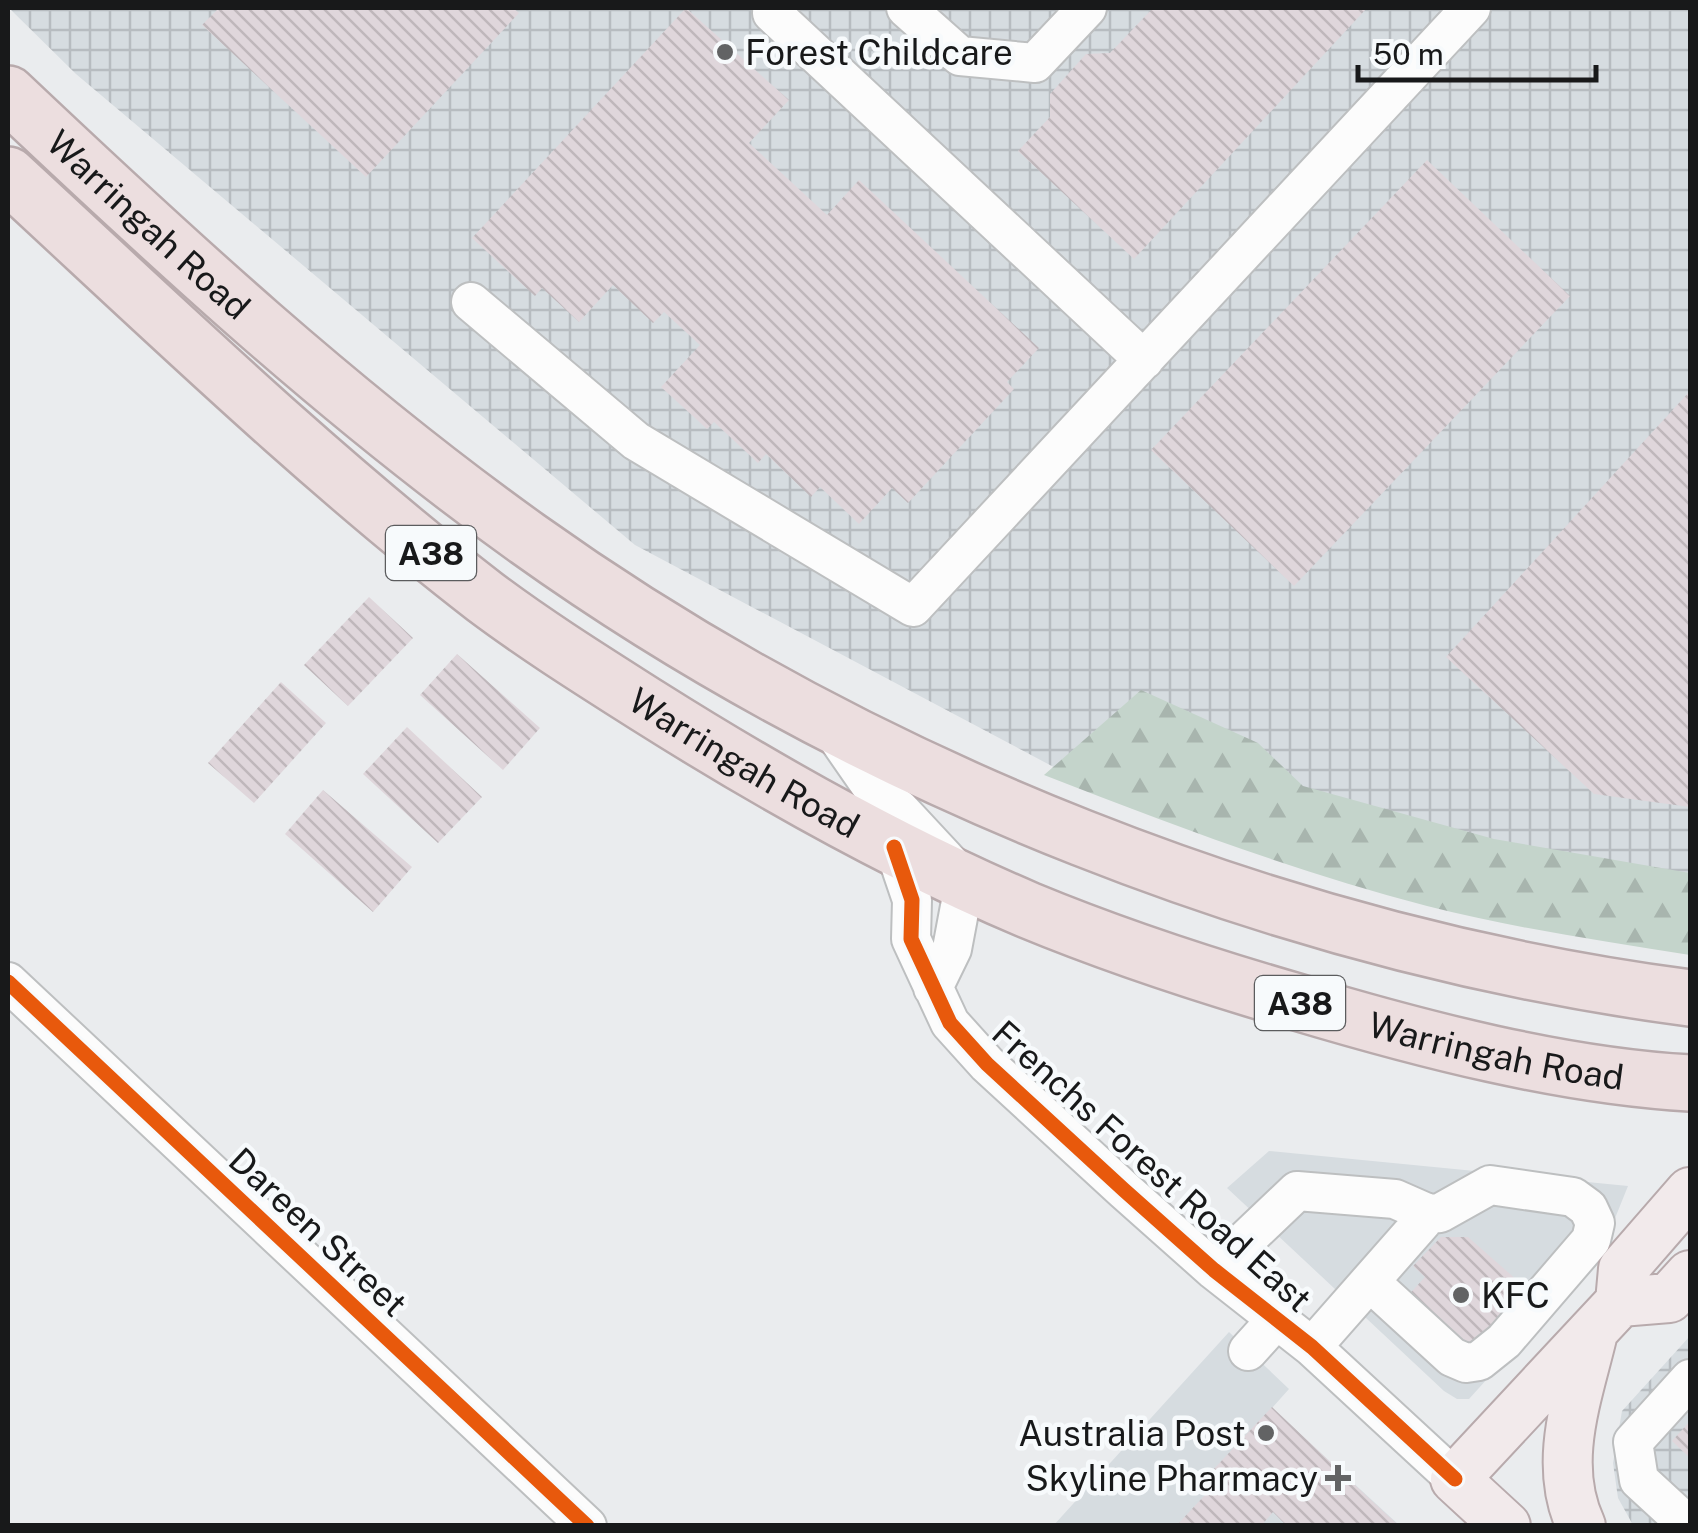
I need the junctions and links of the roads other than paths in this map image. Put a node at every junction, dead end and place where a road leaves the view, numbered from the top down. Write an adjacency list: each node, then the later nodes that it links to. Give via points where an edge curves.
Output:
1 (906, 8): 2 (street, via 960,56 1035,64)
2 (1087, 8)
3 (1471, 8): 8 (street)
4 (772, 12): 8 (street)
5 (8, 94): 9 (highway, Warringah Road / A38, via 267,332 426,463 609,594)
6 (12, 188): 10 (highway, Warringah Road / A38, via 332,472 488,598 731,758)
7 (471, 302): 8 (street, via 636,440 914,607)
8 (1144, 360)
9 (824, 719): 11 (street, via 874,788); 14 (highway, Warringah Road / A38, via 1008,806 1203,883 1486,964)
10 (894, 847): 11 (highway, Warringah Road / A38); 13 (street, Frenchs Forest Road East, via 912,900 911,939)
11 (965, 880): 13 (street, via 952,949); 15 (highway, Warringah Road / A38, via 1215,978 1361,1021 1498,1054)
12 (8, 982): 27 (street, Dareen Street)
13 (932, 988): 18 (street, Frenchs Forest Road East, via 950,1023 987,1064)
14 (1690, 998)
15 (1690, 1084)
16 (1690, 1192): 21 (main road, via 1623,1269)
17 (1435, 1214): 18 (street, via 1396,1198 1296,1191); 20 (street); 20 (street, via 1490,1185 1572,1198 1588,1208 1595,1223 1579,1256 1479,1361 1452,1358)
18 (1214, 1270): 22 (street, Frenchs Forest Road East)
19 (1690, 1275): 21 (main road, via 1670,1298)
20 (1370, 1282): 23 (street)
21 (1606, 1318): 26 (main road); 29 (main road, via 1568,1450 1569,1488)
22 (1276, 1320): 23 (street, Frenchs Forest Road East); 24 (street)
23 (1312, 1347): 26 (street, Frenchs Forest Road East)
24 (1248, 1351)
25 (1690, 1379): 30 (street, via 1633,1442 1638,1480)
26 (1455, 1478): 28 (main road, Frenchs Forest Road East)
27 (587, 1526)
28 (1506, 1526)
29 (1581, 1526)
30 (1689, 1526)

